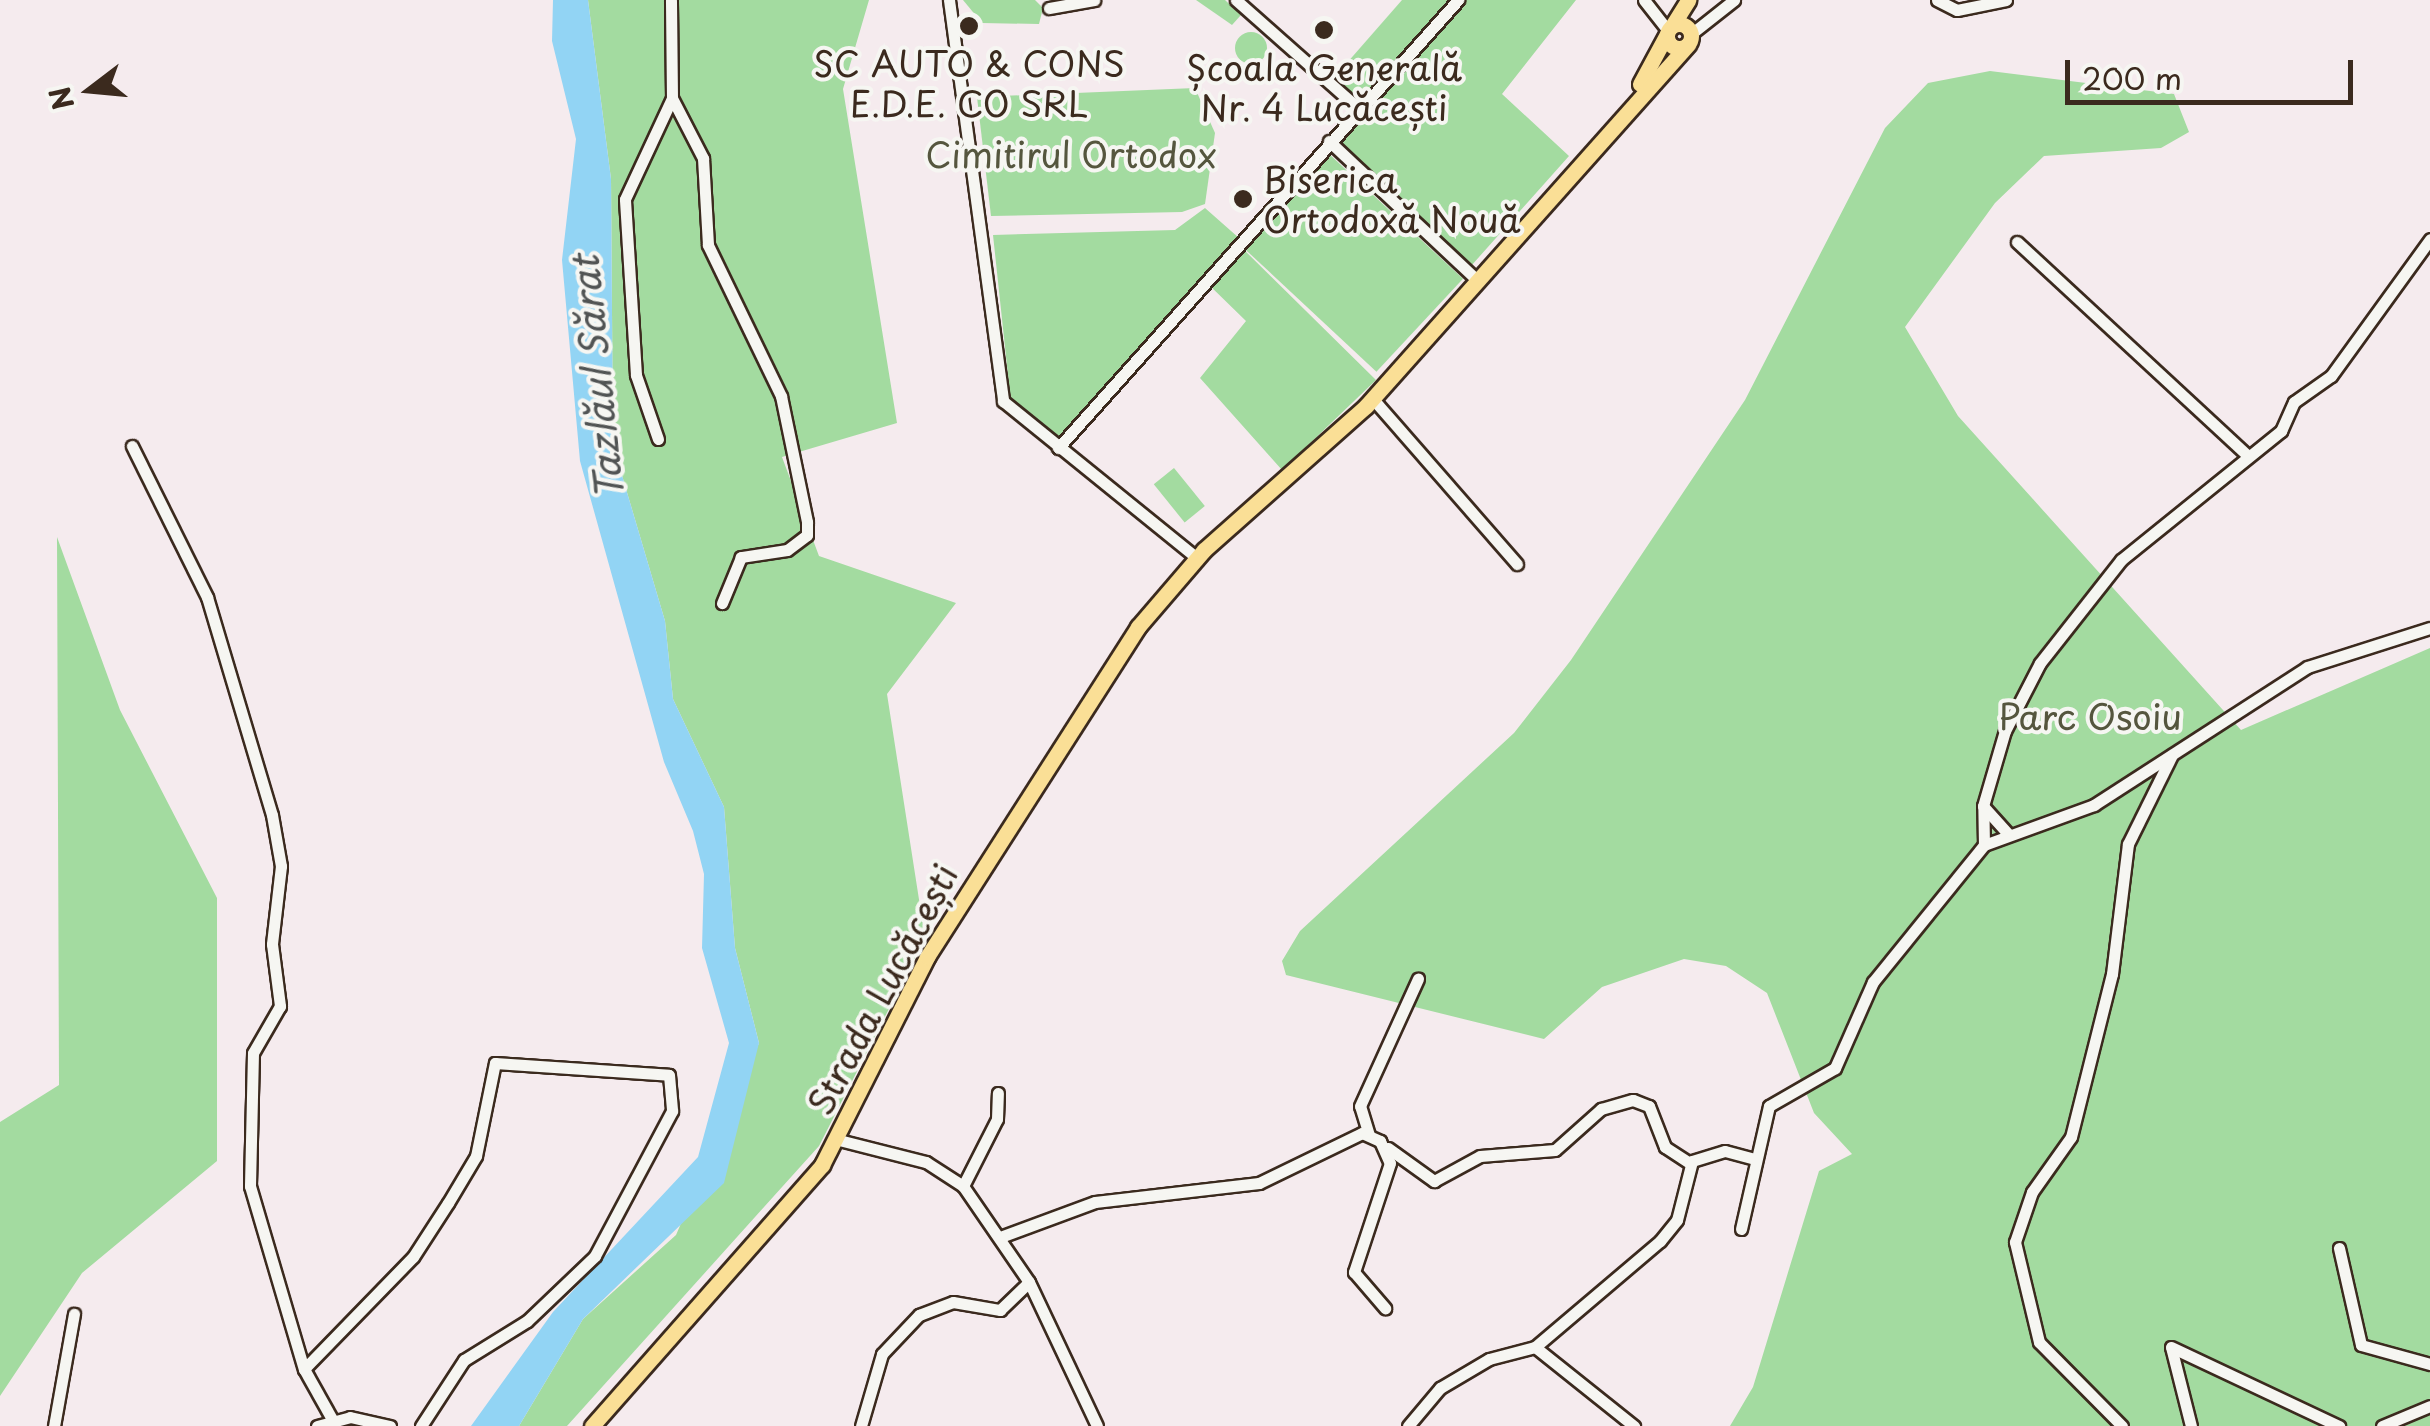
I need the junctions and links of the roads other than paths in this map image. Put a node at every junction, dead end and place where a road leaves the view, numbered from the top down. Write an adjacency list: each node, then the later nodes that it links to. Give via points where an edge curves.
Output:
1 (671, 0): 14 (street)
2 (949, 0): 24 (street, via 998,384 1014,413)
3 (1094, 0): 11 (street)
4 (1236, 0): 16 (street)
5 (1458, 0): 16 (street)
6 (1644, 0): 12 (street)
7 (1690, 0): 12 (main road); 13 (main road)
8 (1734, 0): 13 (street)
9 (1938, 0): 10 (street, via 1964,9)
10 (2006, 0)
11 (1048, 8)
12 (1669, 31): 13 (main road); 15 (main road)
13 (1689, 36): 15 (main road)
14 (672, 98): 22 (street, via 625,199 636,375); 28 (street, via 703,158 708,244 781,396 807,522 807,535 787,550 740,556)
15 (1624, 108): 20 (main road, Strada Lucăcești)
16 (1359, 109): 17 (street)
17 (1328, 141): 20 (street); 24 (street)
18 (2430, 239): 25 (street, via 2331,376 2302,392 2282,431)
19 (2017, 242): 25 (street)
20 (1476, 280): 21 (main road, Strada Lucăcești)
21 (1372, 399): 26 (main road, Strada Lucăcești); 27 (street)
22 (658, 439)
23 (132, 446): 50 (street, via 207,597 216,652 272,815 280,1006 253,1053 250,1186)
24 (1058, 448): 26 (street)
25 (2245, 453): 31 (street, via 2121,560 2015,705)
26 (1197, 558): 37 (main road, Strada Lucăcești, via 1051,754 927,957)
27 (1517, 564)
28 (722, 603)
29 (2430, 628): 30 (street, via 2306,667)
30 (2172, 756): 32 (street, via 2081,811); 62 (street, via 2128,844 2112,974 2072,1137 2032,1192 2015,1242 2039,1342)
31 (1983, 806): 32 (street); 33 (street)
32 (2009, 836): 33 (street)
33 (1984, 845): 39 (street, via 1867,991 1842,1060 1775,1098)
34 (1418, 979): 36 (street, via 1360,1106)
35 (998, 1094): 41 (street, via 997,1119)
36 (1368, 1134): 38 (street); 43 (street, via 1322,1145 1259,1183 1094,1202)
37 (835, 1139): 41 (street, via 926,1162); 57 (main road, Strada Lucăcești, via 687,1325)
38 (1384, 1146): 40 (street, via 1434,1181 1488,1154 1554,1150 1601,1109 1632,1100 1648,1106 1666,1147); 46 (street, via 1388,1171 1354,1272)
39 (1751, 1158): 40 (street, via 1725,1152); 42 (street)
40 (1690, 1164): 48 (street, via 1668,1234)
41 (963, 1186): 43 (street)
42 (1740, 1230)
43 (1003, 1236): 45 (street)
44 (2339, 1248): 49 (street, via 2361,1345 2393,1362)
45 (1029, 1282): 58 (street, via 1000,1310 944,1303 919,1315 882,1354); 59 (street)
46 (1385, 1308)
47 (74, 1314): 53 (street)
48 (1535, 1347): 60 (street, via 1466,1371 1416,1408); 61 (street)
49 (2430, 1364)
50 (304, 1368): 52 (street); 56 (street, via 413,1257 448,1203 476,1156 495,1064 670,1075 672,1112 595,1256 527,1321 464,1360)
51 (2430, 1406): 65 (street)
52 (332, 1419): 54 (street); 55 (street)
53 (54, 1426)
54 (317, 1426)
55 (390, 1426)
56 (421, 1426)
57 (592, 1426)
58 (862, 1426)
59 (1097, 1426)
60 (1408, 1426)
61 (1634, 1426)
62 (2122, 1426)
63 (2191, 1426): 64 (street, via 2171,1347)
64 (2339, 1426)
65 (2382, 1426)

